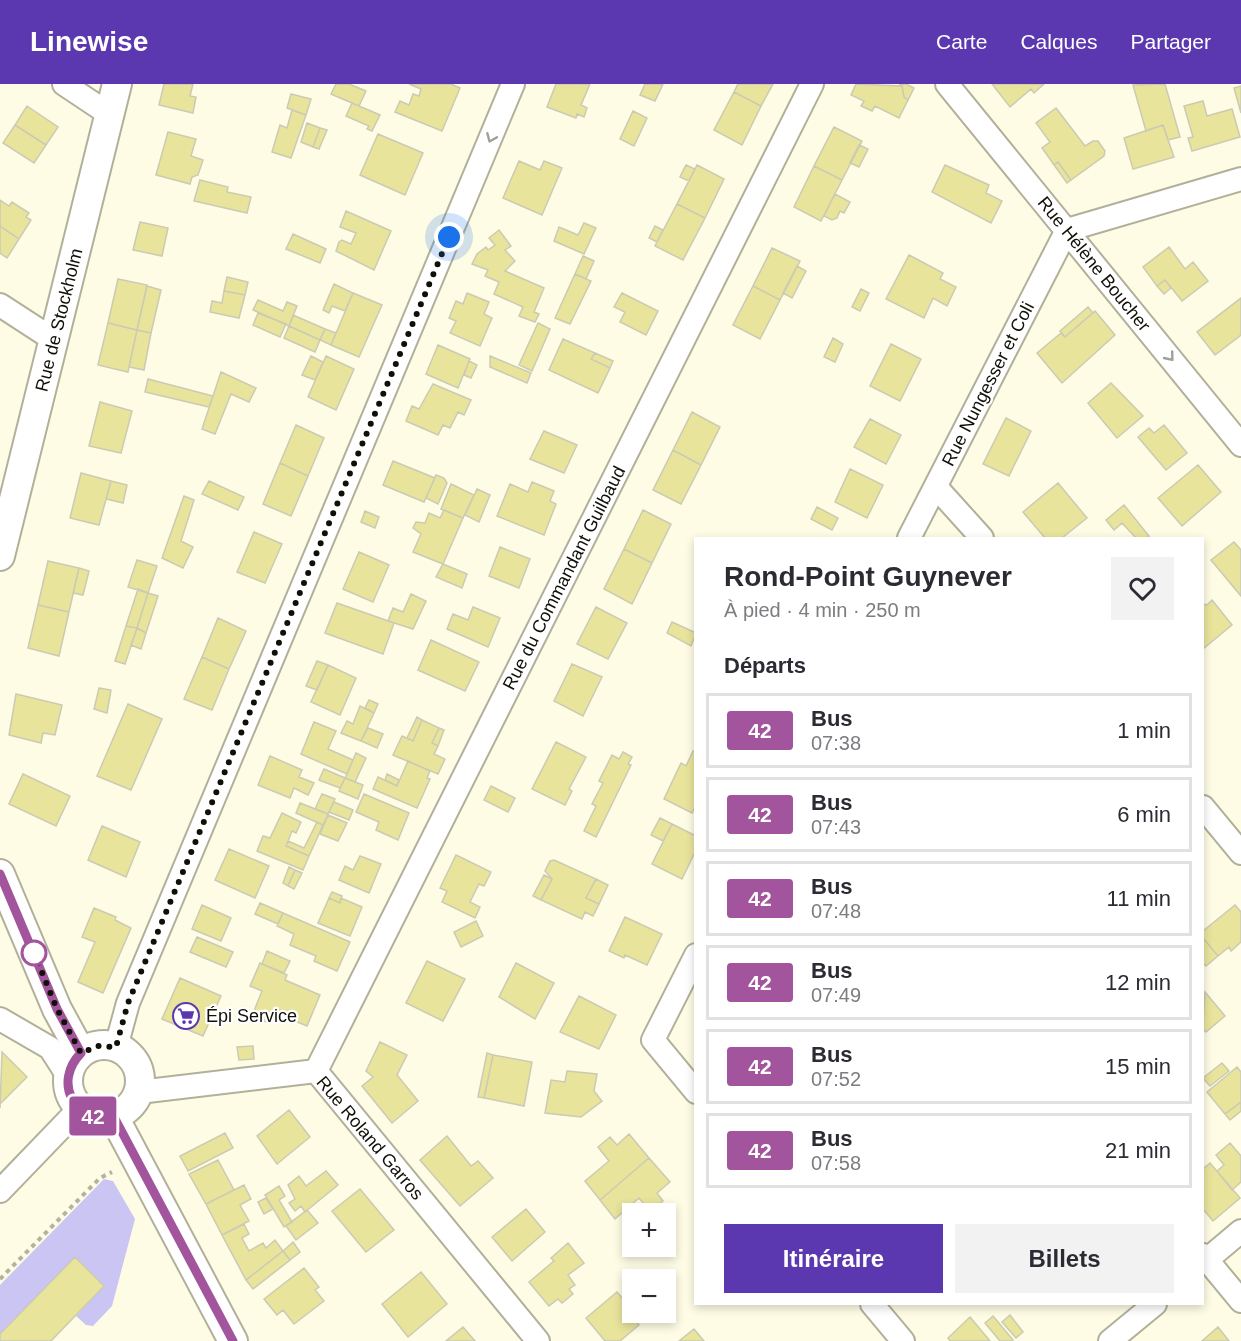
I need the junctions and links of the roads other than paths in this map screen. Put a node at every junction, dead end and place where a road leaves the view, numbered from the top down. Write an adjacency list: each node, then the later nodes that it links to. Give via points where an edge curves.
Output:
1 (64, 84): 6 (street)
2 (117, 84): 6 (street, Rue de Stockholm)
3 (513, 84): 21 (street, one-way to 21, via 128,1003)
4 (812, 84): 23 (street, Rue du Commandant Guilbaud)
5 (948, 84): 8 (street, Rue Hélène Boucher)
6 (109, 114): 10 (street, Rue de Stockholm)
7 (1241, 179): 8 (street)
8 (1067, 230): 11 (street, Rue Hélène Boucher, one-way to 11); 12 (street, Rue Nungesser et Coli)
9 (0, 305): 10 (street)
10 (54, 340): 15 (street, Rue de Stockholm)
11 (1241, 445)
12 (936, 487): 13 (street, Rue Nungesser et Coli); 14 (street)
13 (910, 537)
14 (981, 537)
15 (0, 556)
16 (1204, 808): 17 (street)
17 (1241, 853)
18 (0, 874): 22 (street, via 57,1009)
19 (694, 959): 24 (street, via 653,1040)
20 (0, 1019): 22 (street)
21 (116, 1047): 22 (street, via 98,1046); 25 (street, via 125,1051 136,1065)
22 (74, 1064): 26 (street, via 70,1094)
23 (316, 1071): 25 (street, Rue Roland Garros); 35 (street, Rue Roland Garros)
24 (694, 1090)
25 (139, 1092): 27 (street, via 129,1108)
26 (80, 1108): 27 (street, via 96,1117); 28 (street)
27 (114, 1117): 34 (street)
28 (0, 1191)
29 (1241, 1232): 30 (street)
30 (1204, 1259): 31 (street)
31 (1241, 1301)
32 (873, 1305): 36 (street)
33 (1154, 1305): 37 (street)
34 (233, 1341)
35 (538, 1341)
36 (903, 1341)
37 (1110, 1341)

